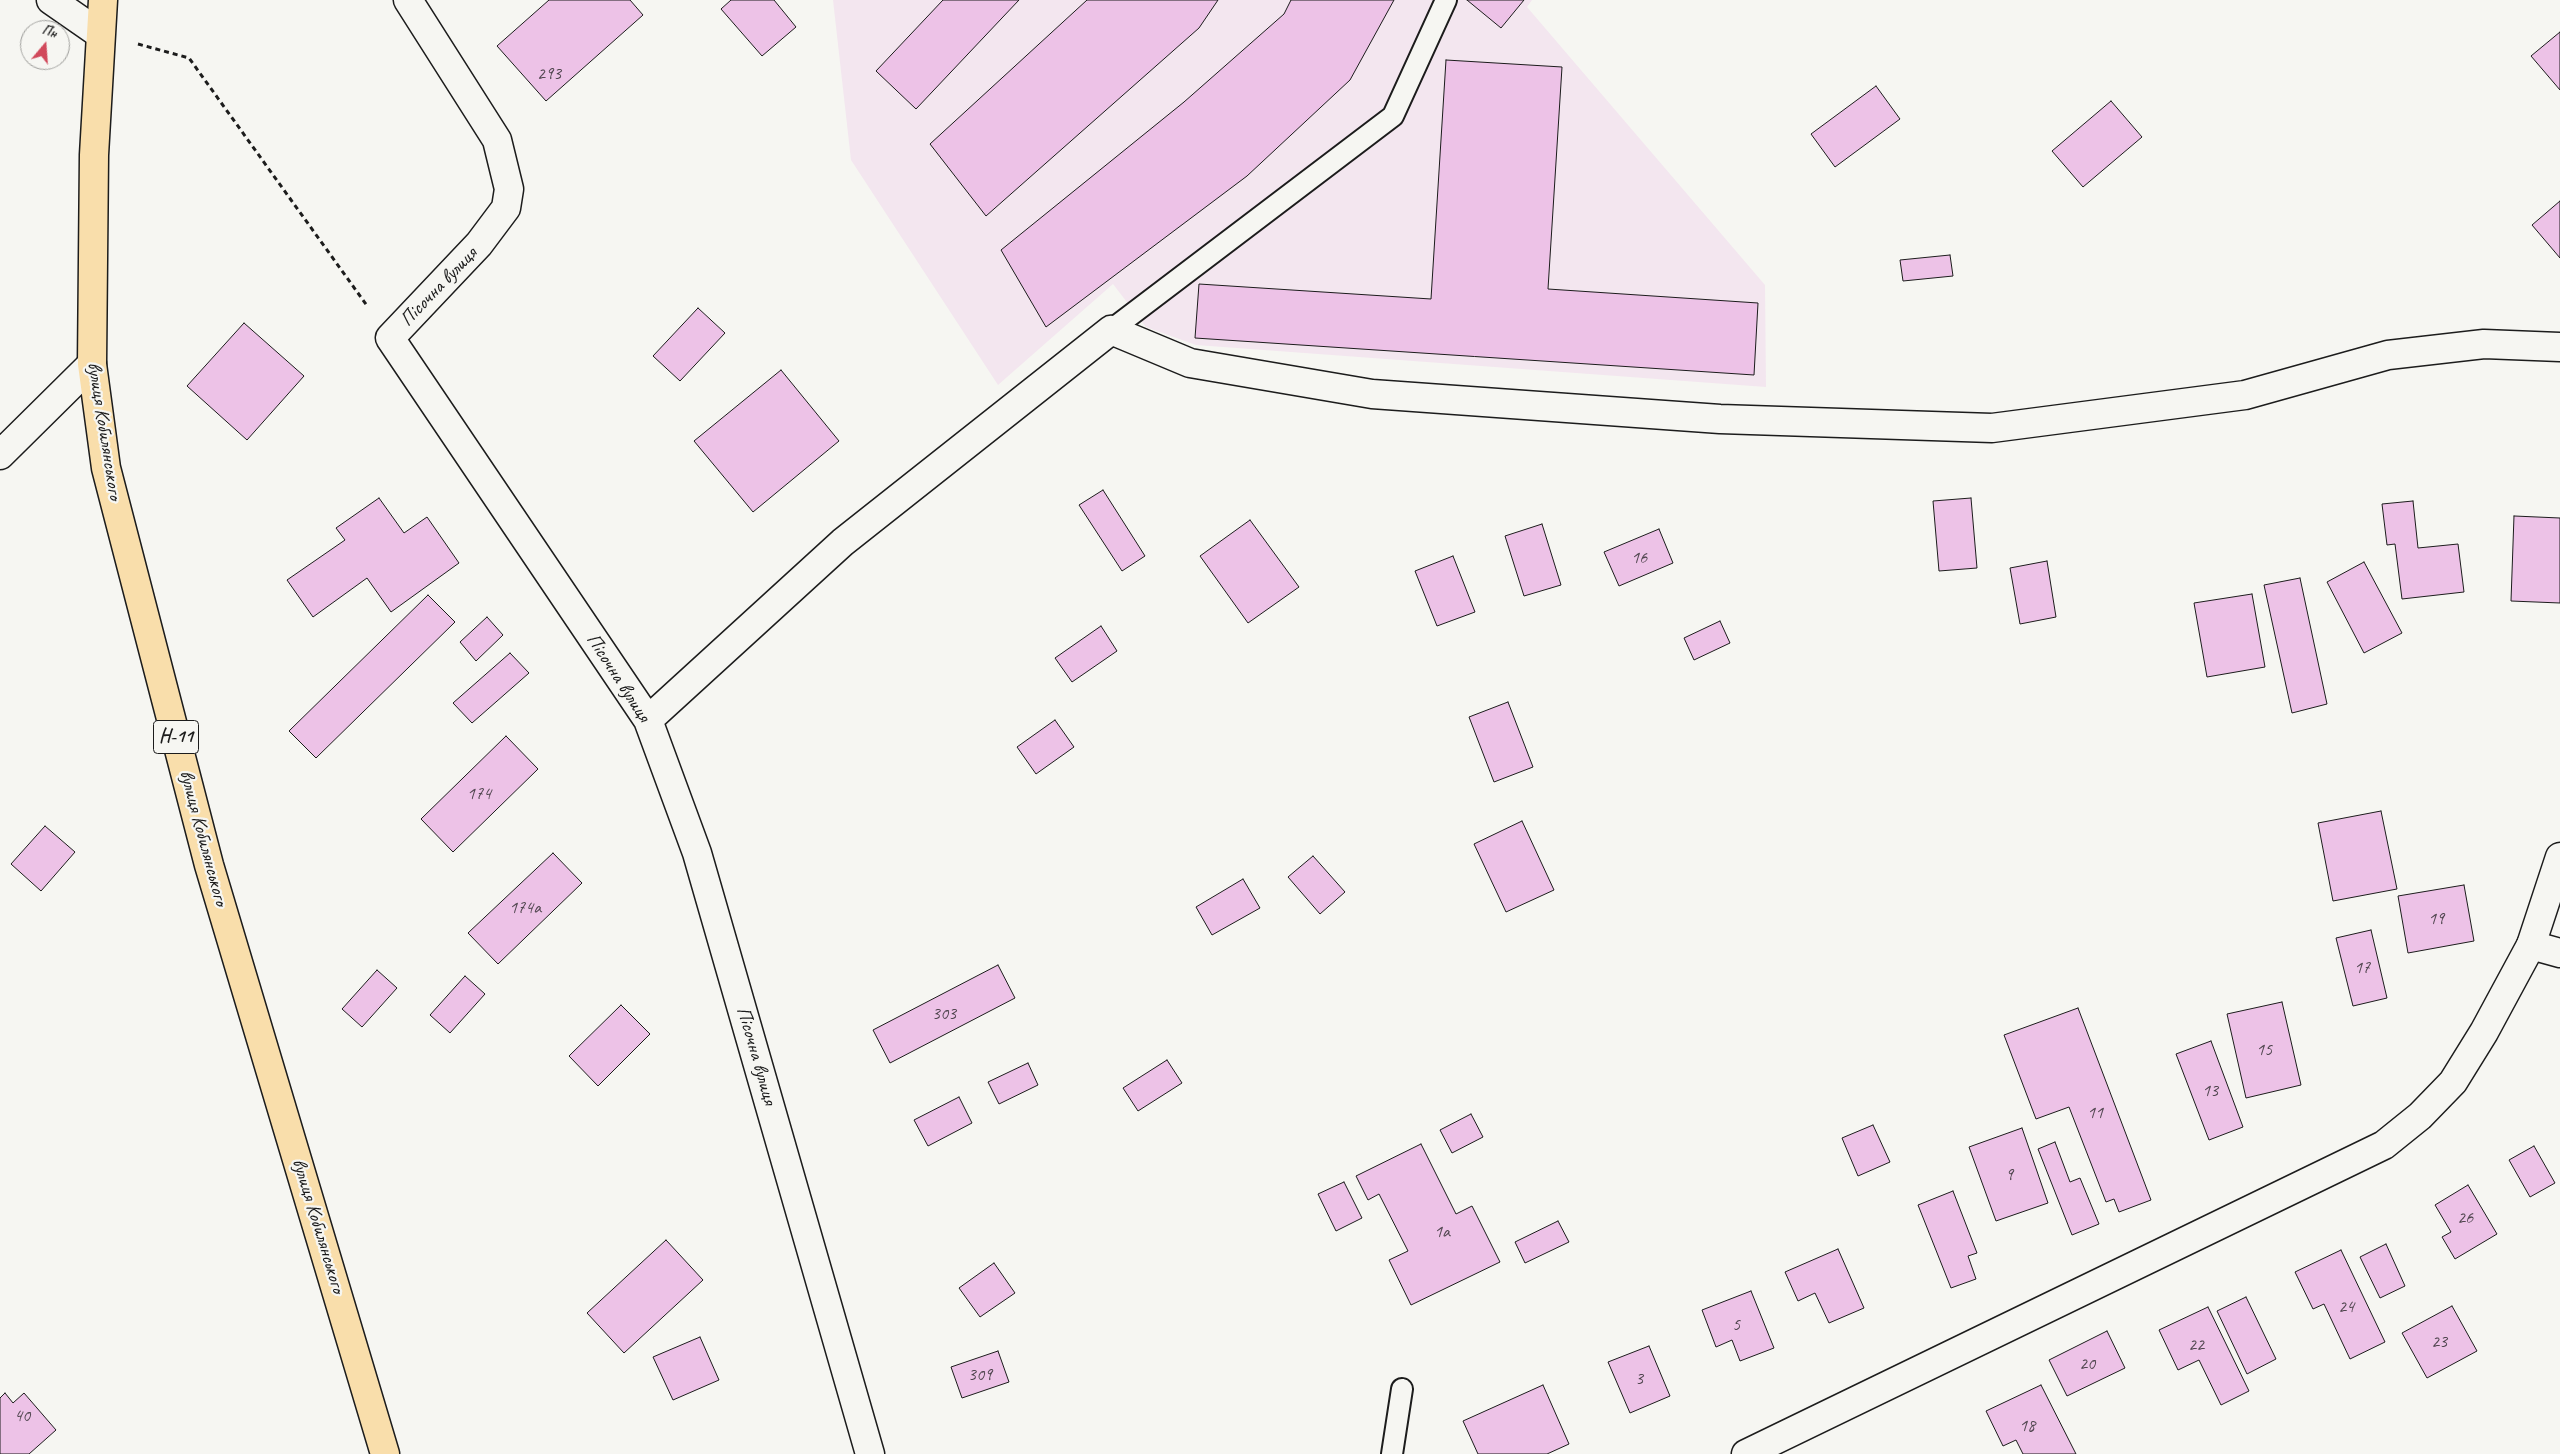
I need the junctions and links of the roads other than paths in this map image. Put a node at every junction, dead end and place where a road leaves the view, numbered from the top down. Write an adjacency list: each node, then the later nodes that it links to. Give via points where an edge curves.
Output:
1 (50, 0): 5 (street)
2 (103, 0): 5 (main road, вулиця Кобилянського / Н-11)
3 (408, 0): 10 (street, Пісочна вулиця, via 498,140 509,189 506,208 479,244 390,338)
4 (1446, 0): 6 (lane, via 1394,116)
5 (100, 34): 8 (main road, вулиця Кобилянського / Н-11, via 94,155)
6 (1111, 330): 7 (street, via 1190,363 1372,394 1720,419 1992,428 2245,394 2388,355 2484,344); 10 (street, via 843,542)
7 (2560, 347)
8 (92, 364): 9 (street); 15 (main road, вулиця Кобилянського / Н-11, via 106,468 209,865)
9 (0, 455)
10 (648, 720): 16 (street, Пісочна вулиця, via 698,853)
11 (2560, 857): 12 (street)
12 (2530, 945): 13 (street); 18 (street, via 2484,1032 2453,1082 2420,1116 2384,1145)
13 (2560, 953)
14 (1402, 1389): 17 (lane)
15 (385, 1454)
16 (870, 1454)
17 (1392, 1454)
18 (1746, 1454)

